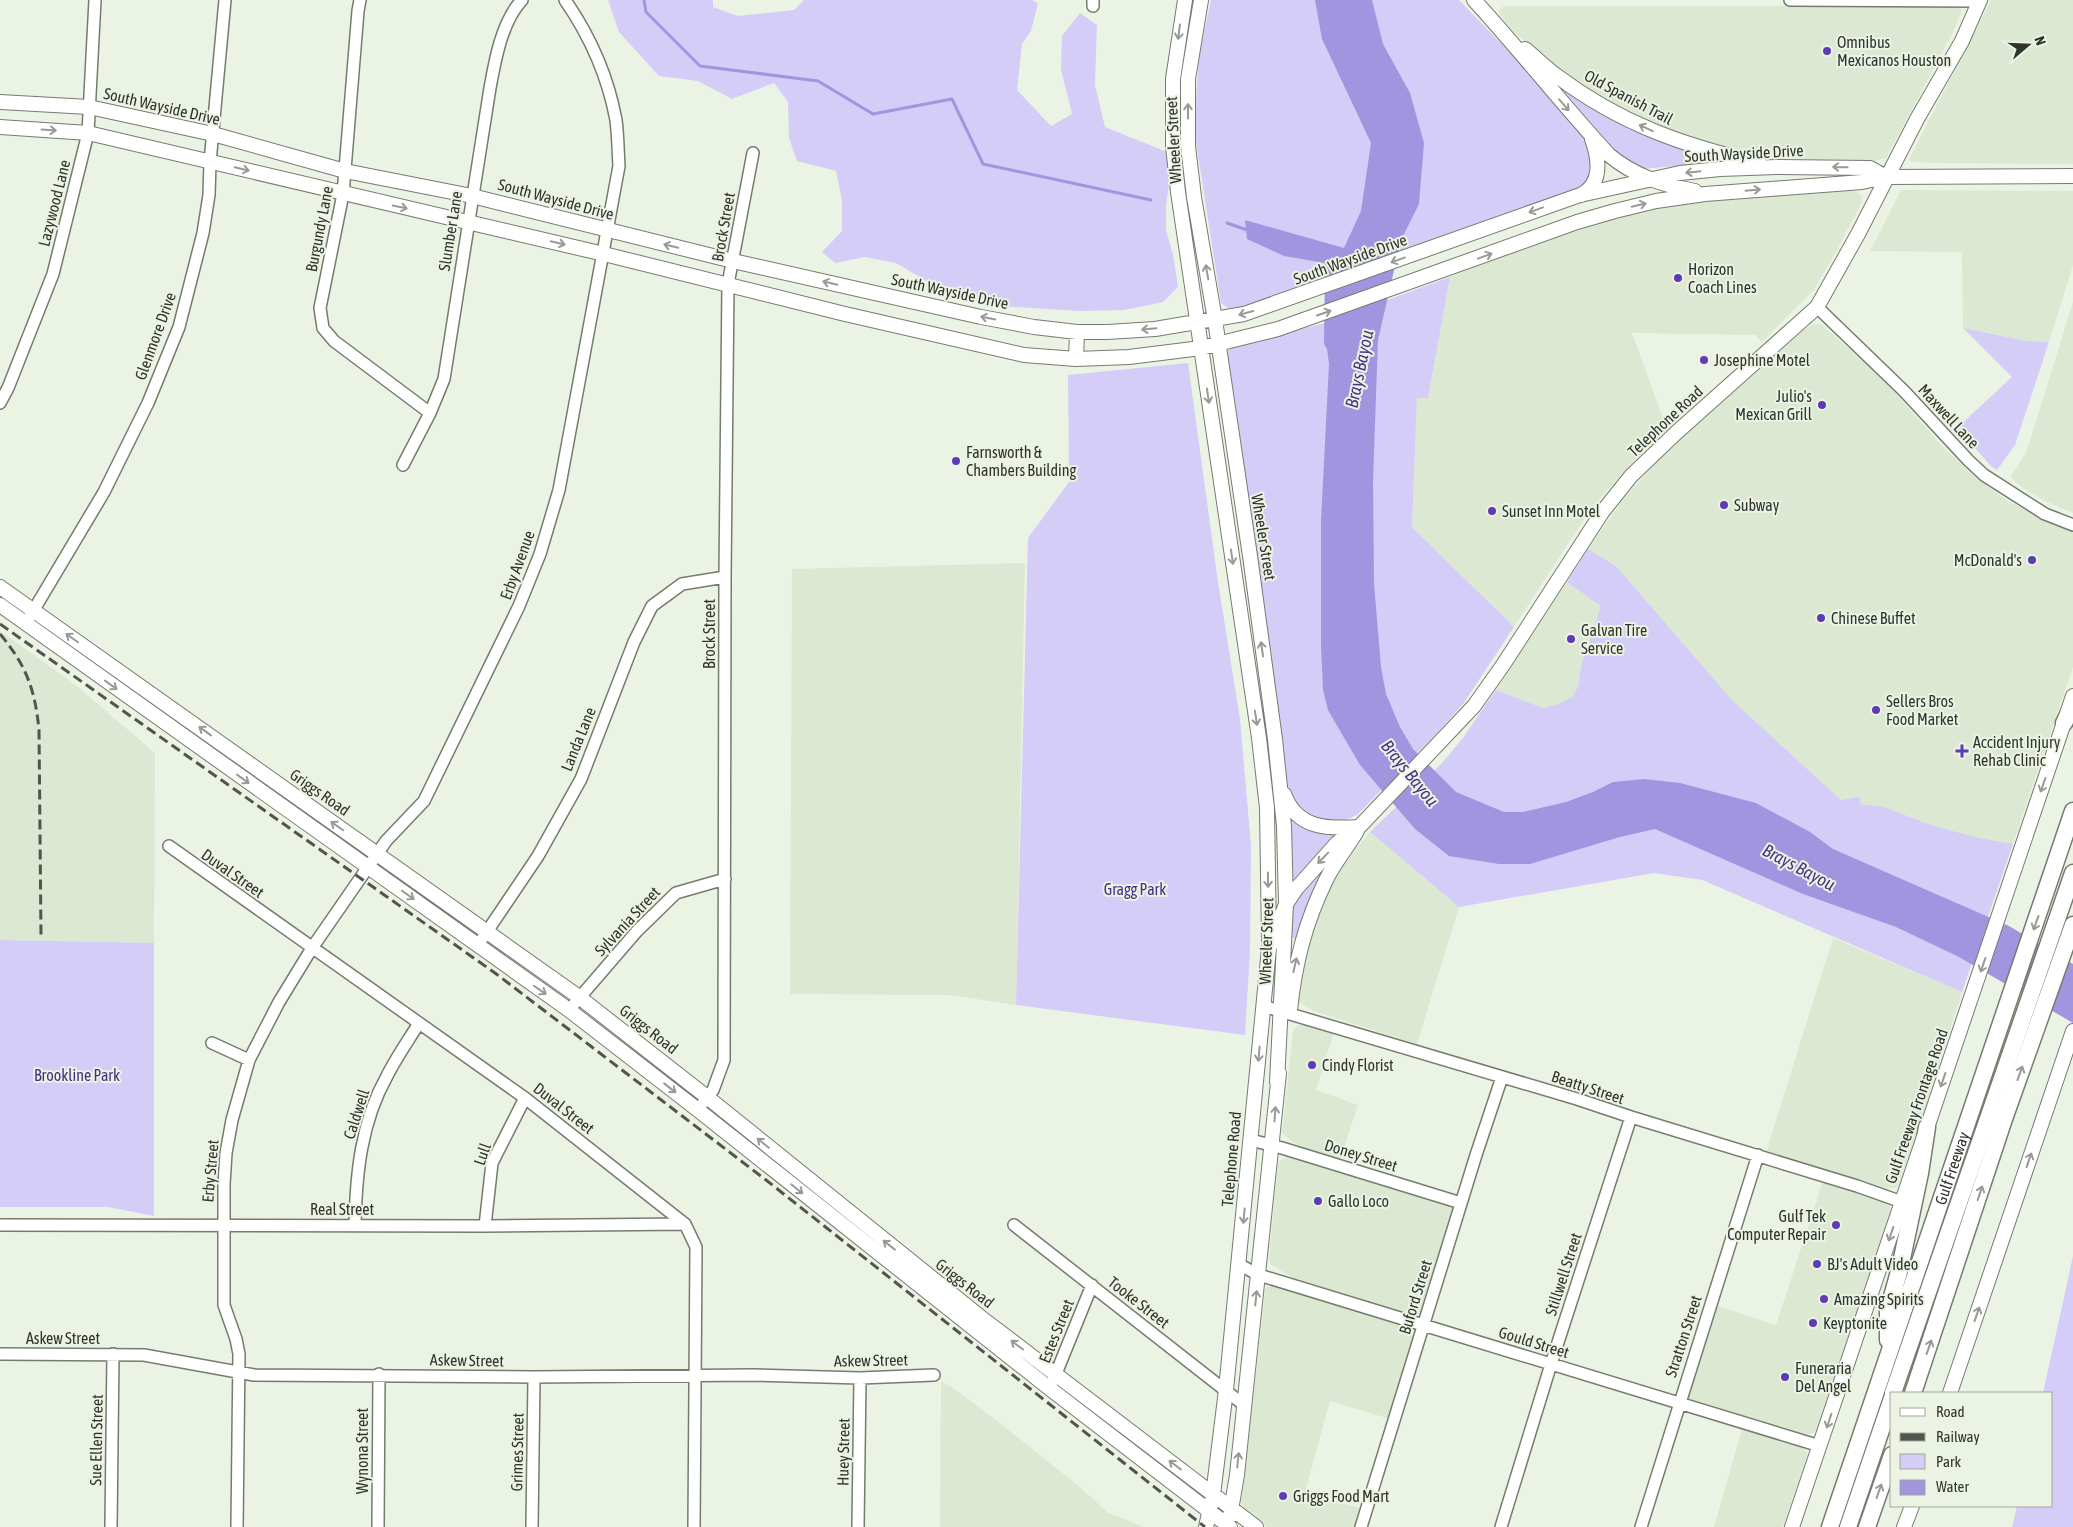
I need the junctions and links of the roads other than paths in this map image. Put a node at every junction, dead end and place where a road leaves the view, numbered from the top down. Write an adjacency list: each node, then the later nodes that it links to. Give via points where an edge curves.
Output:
1 (94, 0): 13 (street, Lazywood Lane)
2 (225, 0): 16 (street, Glenmore Drive)
3 (360, 0): 23 (street, Burgundy Lane)
4 (522, 0): 30 (street, Slumber Lane, via 516,6 499,45)
5 (565, 0): 32 (street, Erby Avenue, via 579,21 603,72 616,120 619,166)
6 (1474, 0): 11 (main road, Old Spanish Trail)
7 (1790, 0): 8 (street)
8 (1979, 0): 25 (main road, Telephone Road, via 1962,41)
9 (1184, 3): 10 (main road); 18 (main road, Wheeler Street, one-way to 18, via 1173,79)
10 (1200, 4): 19 (main road, Wheeler Street, one-way to 10, via 1188,79)
11 (1509, 37): 17 (main road, Old Spanish Trail, one-way to 17); 22 (main road, Old Spanish Trail, one-way to 11, via 1680,142 1647,129 1580,92)
12 (0, 102): 13 (main road, South Wayside Drive)
13 (89, 107): 15 (street, Lazywood Lane); 16 (main road, South Wayside Drive)
14 (0, 127): 15 (main road, South Wayside Drive, one-way to 15)
15 (88, 133): 21 (main road, South Wayside Drive); 43 (street, Lazywood Lane, via 54,274)
16 (213, 134): 21 (street, Glenmore Drive); 23 (main road, South Wayside Drive)
17 (1591, 136): 26 (main road, Old Spanish Trail, via 1618,163); 29 (main road, via 1599,166 1595,180 1587,192)
18 (1173, 146): 19 (main road); 38 (main road, Wheeler Street)
19 (1188, 146): 37 (main road, Wheeler Street, one-way to 19)
20 (753, 153): 34 (street, Brock Street)
21 (210, 162): 27 (main road, South Wayside Drive, one-way to 27); 50 (street, Glenmore Drive, via 203,233 179,327 148,402 104,492)
22 (1777, 167): 25 (main road, South Wayside Drive, one-way to 22, via 1870,168); 26 (main road, South Wayside Drive, one-way to 26, via 1680,173)
23 (345, 171): 27 (street, Burgundy Lane); 30 (main road, South Wayside Drive)
24 (2073, 176): 25 (main road, South Wayside Drive)
25 (1886, 177): 28 (main road, South Wayside Drive, one-way to 25, via 1862,182); 36 (main road, Telephone Road)
26 (1652, 180): 28 (main road, Old Spanish Trail); 29 (main road, South Wayside Drive)
27 (344, 194): 31 (main road, South Wayside Drive, one-way to 31); 44 (street, Burgundy Lane, via 320,308 323,328 334,341)
28 (1705, 194): 40 (main road, South Wayside Drive, one-way to 28, via 1278,329 1577,222 1656,201)
29 (1580, 195): 37 (main road, South Wayside Drive, one-way to 37, via 1276,304)
30 (472, 196): 31 (street, Slumber Lane); 32 (main road, South Wayside Drive)
31 (468, 222): 33 (main road, South Wayside Drive, one-way to 33); 44 (street, Slumber Lane, via 444,379)
32 (608, 231): 33 (street, Erby Avenue); 34 (main road, South Wayside Drive, one-way to 32)
33 (604, 254): 35 (main road, South Wayside Drive); 59 (street, Erby Avenue, via 559,490 540,554 519,606 424,801)
34 (733, 261): 35 (street, Brock Street); 39 (main road, South Wayside Drive, one-way to 34, via 981,317)
35 (728, 284): 42 (main road, South Wayside Drive, via 1024,355); 47 (street, Brock Street)
36 (1817, 307): 46 (street, Maxwell Lane, via 1984,475 2045,514); 57 (main road, Telephone Road, via 1631,476 1603,511 1474,706)
37 (1215, 320): 38 (main road, South Wayside Drive); 40 (main road, Wheeler Street)
38 (1198, 323): 39 (main road, South Wayside Drive, one-way to 39, via 1155,329); 41 (main road, Wheeler Street)
39 (1077, 332): 42 (main road)
40 (1218, 345): 41 (main road, South Wayside Drive); 55 (main road, Wheeler Street, one-way to 40)
41 (1201, 348): 42 (main road, South Wayside Drive, via 1129,357); 68 (main road, Wheeler Street, one-way to 68, via 1267,808)
42 (1076, 359)
43 (0, 403)
44 (430, 413): 45 (street, Slumber Lane)
45 (403, 465)
46 (2073, 525)
47 (725, 577): 61 (street, Brock Street); 65 (street, Landa Lane, via 682,584 652,606 634,642 581,780 538,856)
48 (0, 587): 50 (main road, Griggs Road)
49 (0, 606): 51 (main road, Griggs Road)
50 (33, 611): 51 (street, Glenmore Drive); 59 (main road, Griggs Road, one-way to 50)
51 (26, 624): 60 (main road, Griggs Road, one-way to 60)
52 (2073, 696): 54 (main road, Gulf Freeway Frontage Road)
53 (2073, 705): 54 (highway)
54 (2064, 723): 82 (main road, Gulf Freeway Frontage Road, one-way to 82)
55 (1280, 784): 57 (main road, via 1288,806 1301,818 1321,827); 63 (main road, Wheeler Street)
56 (2073, 811): 98 (highway, Gulf Freeway, one-way to 98)
57 (1361, 826): 63 (main road, Telephone Road, one-way to 63, via 1336,843); 72 (main road, Telephone Road, one-way to 57, via 1303,934 1326,879)
58 (169, 846): 67 (street, Duval Street)
59 (377, 854): 60 (street, Erby Street); 65 (main road, Griggs Road)
60 (368, 867): 66 (main road, Griggs Road, one-way to 66); 67 (street, Erby Street)
61 (725, 879): 69 (street, Sylvania Street, via 676,893 637,930); 78 (street, Brock Street, via 724,1060 713,1090)
62 (2070, 880): 111 (highway, Gulf Freeway)
63 (1286, 904): 68 (main road, Telephone Road); 72 (main road, Wheeler Street)
64 (2073, 925): 112 (highway, Gulf Freeway, one-way to 64, via 2004,1119)
65 (487, 932): 66 (street, Landa Lane); 69 (main road, Griggs Road)
66 (478, 945): 71 (main road, Griggs Road, one-way to 71)
67 (312, 948): 73 (street, Duval Street); 76 (street, Erby Street, via 278,1002)
68 (1269, 948): 70 (main road, Telephone Road)
69 (579, 997): 71 (street, Sylvania Street); 78 (main road, Griggs Road)
70 (1263, 1006): 72 (street, Beatty Street); 83 (main road, Telephone Road, one-way to 83)
71 (569, 1010): 80 (main road, Griggs Road, one-way to 80)
72 (1285, 1011): 77 (street, Beatty Street); 84 (main road, Telephone Road, one-way to 72)
73 (419, 1023): 79 (street, Duval Street); 92 (street, Caldwell, via 374,1103 358,1164)
74 (2073, 1031): 113 (main road, one-way to 74)
75 (212, 1043): 76 (street)
76 (249, 1060): 91 (street, Erby Street, via 226,1153)
77 (1502, 1077): 81 (street, Beatty Street, via 1577,1098); 87 (street, Buford Street)
78 (707, 1097): 80 (street, Brock Street); 105 (main road, Griggs Road, one-way to 78)
79 (526, 1098): 88 (street, Duval Street); 93 (street, Lull, via 492,1163)
80 (698, 1110): 109 (main road, Griggs Road, one-way to 109)
81 (1631, 1118): 85 (street, Beatty Street); 101 (street, Stillwell Street)
82 (1927, 1127): 86 (main road, Gulf Freeway Frontage Road); 98 (highway, via 1902,1258 1888,1311)
83 (1251, 1140): 84 (street, Doney Street); 94 (main road, Telephone Road, one-way to 94)
84 (1273, 1145): 87 (street, Doney Street); 95 (main road, Telephone Road)
85 (1758, 1154): 86 (street, Beatty Street); 114 (street, Stratton Street)
86 (1902, 1202): 117 (main road, Gulf Freeway Frontage Road, one-way to 117)
87 (1461, 1203): 97 (street, Buford Street)
88 (685, 1224): 93 (street, Real Street); 106 (street, Duval Street, via 696,1247)
89 (0, 1225): 91 (street, Real Street)
90 (1014, 1225): 96 (street, Tooke Street)
91 (223, 1226): 92 (street, Real Street); 102 (street, Erby Street, via 224,1305 236,1339)
92 (355, 1226): 93 (street, Real Street)
93 (485, 1226)
94 (1240, 1265): 95 (street, Gould Street); 110 (main road, Telephone Road)
95 (1259, 1274): 97 (street, Gould Street); 116 (main road, Telephone Road, one-way to 95)
96 (1092, 1285): 105 (street, Estes Street); 110 (street, Tooke Street)
97 (1423, 1325): 101 (street, Gould Street); 132 (street, Buford Street)
98 (1889, 1352): 136 (highway, Gulf Freeway)
99 (0, 1354): 100 (street, Askew Street)
100 (113, 1354): 102 (street, Askew Street, via 168,1358); 123 (street, Sue Ellen Street)
101 (1551, 1364): 114 (street, Gould Street); 133 (street, Stillwell Street)
102 (238, 1371): 103 (street, Askew Street, via 254,1374); 124 (street, Erby Street)
103 (379, 1374): 107 (street, Askew Street); 125 (street, Wynona Street)
104 (934, 1375): 108 (street, Askew Street)
105 (1056, 1375): 109 (street, Estes Street); 119 (main road, Griggs Road, one-way to 105)
106 (695, 1376): 107 (street, Askew Street); 108 (street, Askew Street); 127 (street, Duval Street)
107 (534, 1377): 126 (street, Grimes Street)
108 (860, 1378): 128 (street, Huey Street)
109 (1049, 1388): 122 (main road, Griggs Road)
110 (1226, 1390): 116 (street, Tooke Street); 119 (main road, Telephone Road)
111 (1893, 1392)
112 (1913, 1392)
113 (1950, 1392)
114 (1679, 1403): 117 (street, Gould Street); 134 (street, Stratton Street)
115 (1890, 1404): 137 (highway)
116 (1244, 1405): 121 (main road, Telephone Road, one-way to 116)
117 (1820, 1446): 135 (main road, Gulf Freeway Frontage Road)
118 (1890, 1461): 138 (highway, one-way to 118)
119 (1213, 1495): 121 (main road, Griggs Road); 122 (main road, Telephone Road)
120 (1912, 1507): 139 (main road)
121 (1231, 1508): 130 (main road, Telephone Road); 131 (main road, Griggs Road)
122 (1210, 1512): 129 (main road, Telephone Road); 130 (main road, Griggs Road)
123 (111, 1527)
124 (237, 1527)
125 (378, 1527)
126 (532, 1527)
127 (694, 1527)
128 (858, 1527)
129 (1206, 1527)
130 (1228, 1527)
131 (1256, 1527)
132 (1361, 1527)
133 (1501, 1527)
134 (1641, 1527)
135 (1792, 1527)
136 (1830, 1527)
137 (1848, 1527)
138 (1867, 1527)
139 (1904, 1527)

